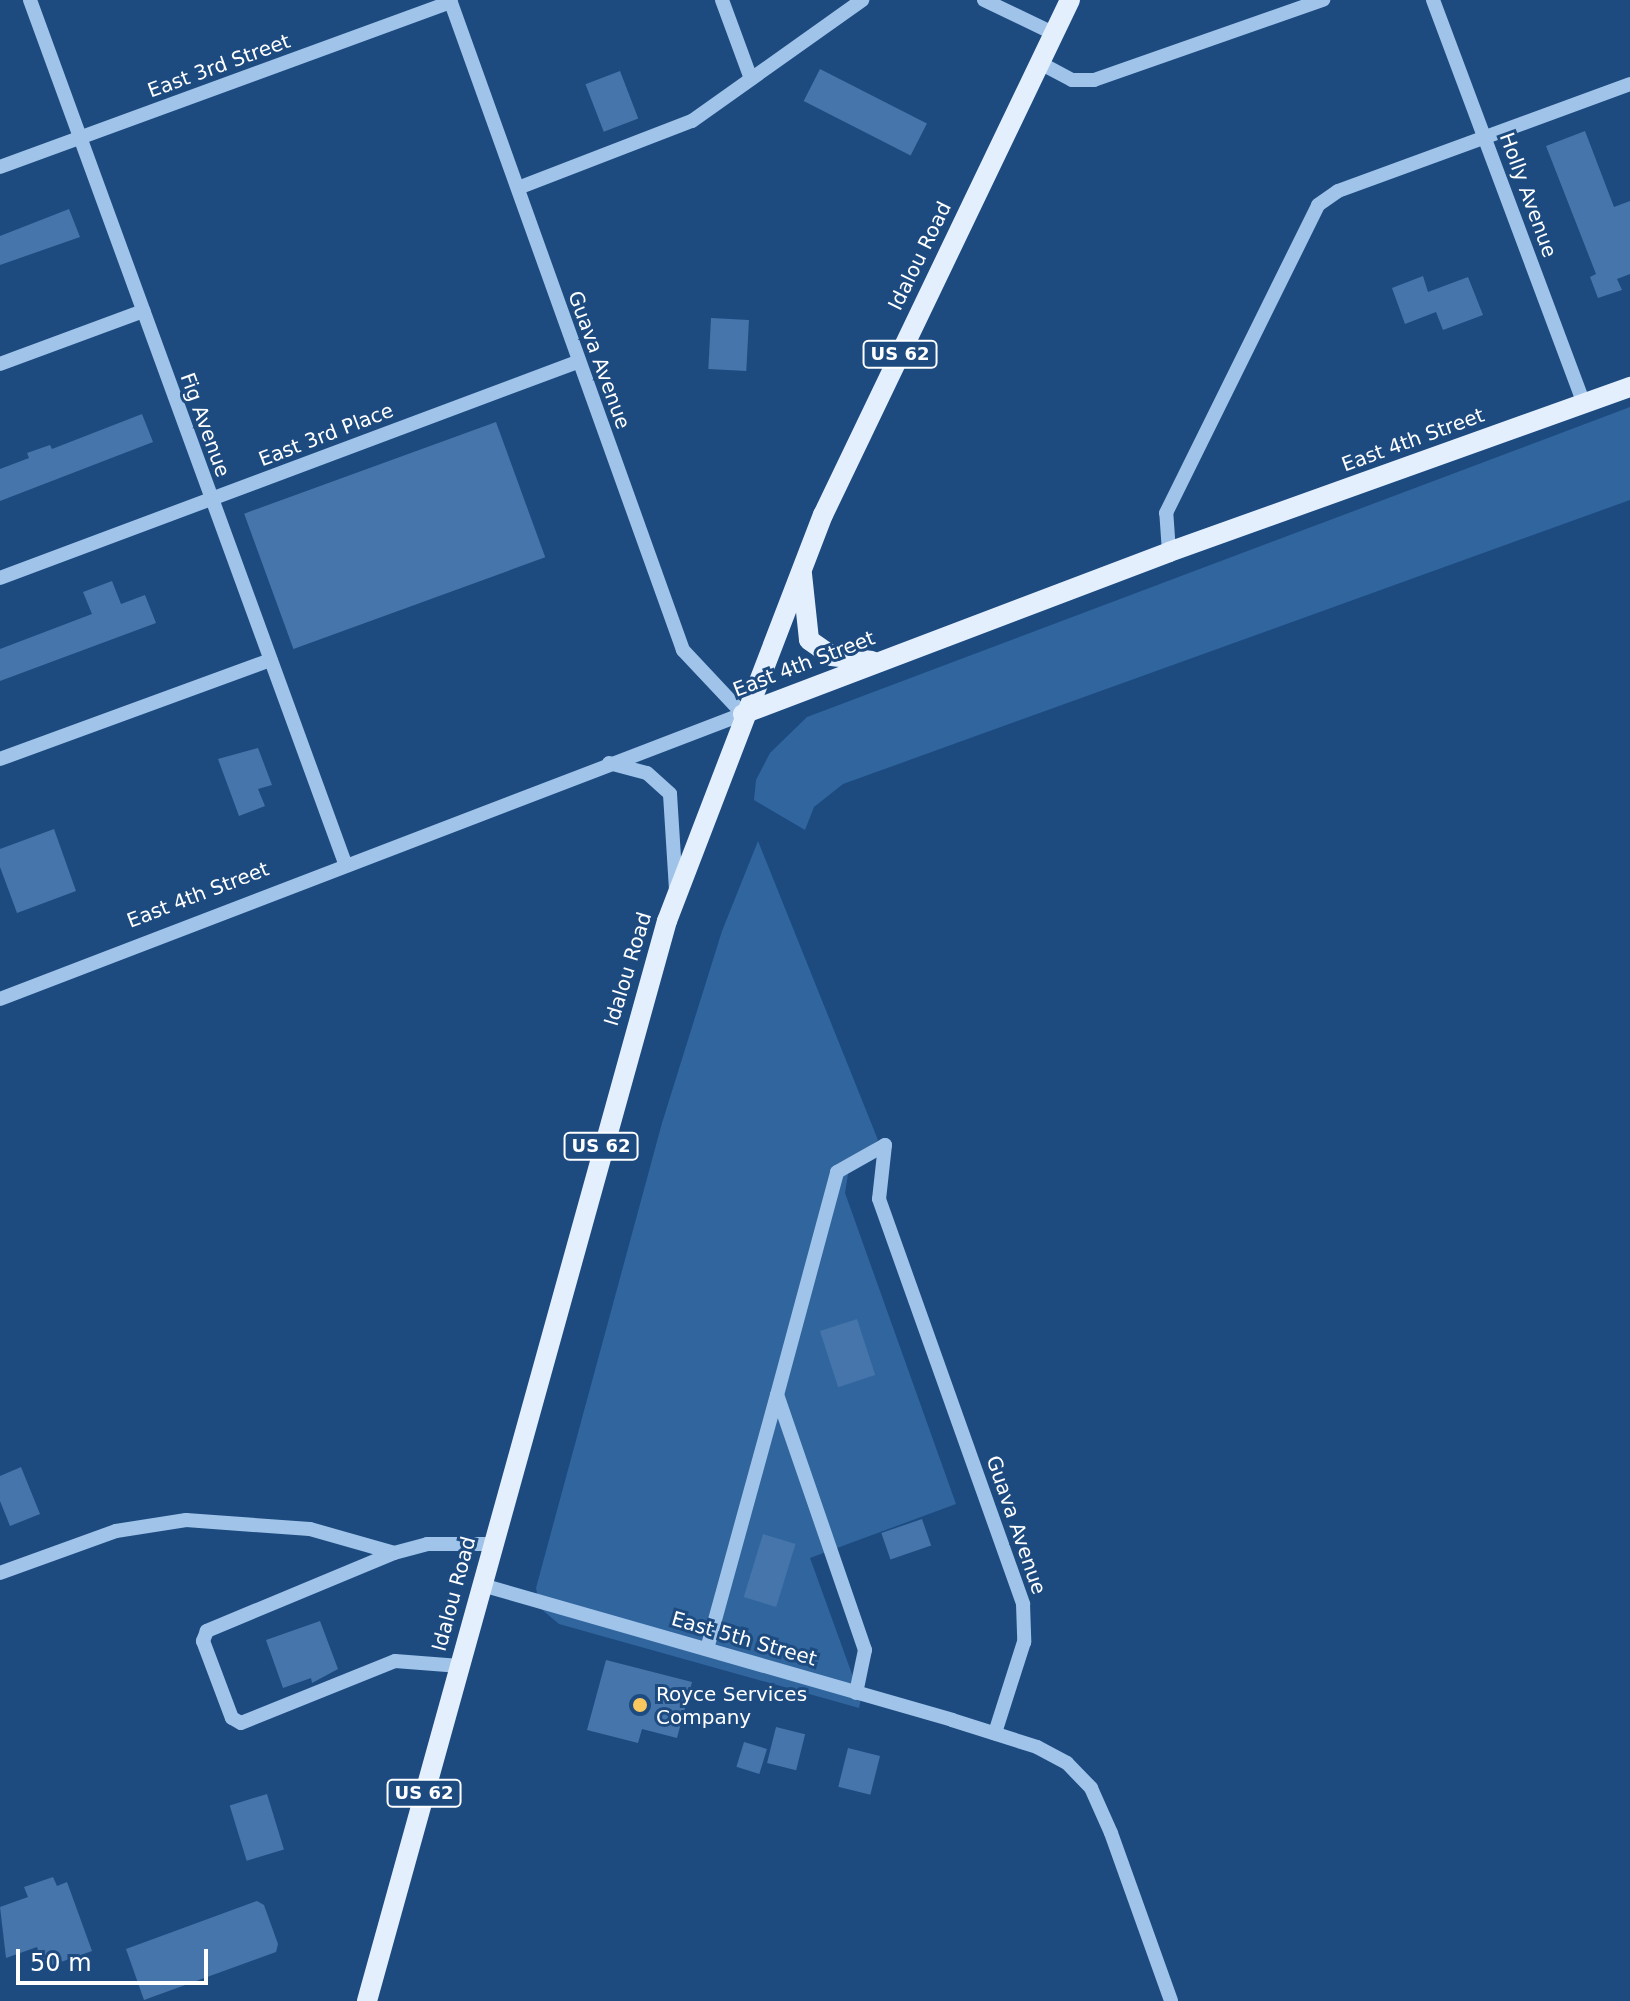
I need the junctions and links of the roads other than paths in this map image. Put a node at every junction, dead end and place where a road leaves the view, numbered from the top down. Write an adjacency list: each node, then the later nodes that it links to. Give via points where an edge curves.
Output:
1 (30, 0): 13 (street, Fig Avenue)
2 (722, 0): 11 (street)
3 (862, 0): 11 (street)
4 (984, 0): 9 (street)
5 (1070, 0): 9 (main road, Idalou Road / US 62)
6 (1323, 0): 10 (street, via 1123,74 1072,80)
7 (1433, 0): 14 (street, Holly Avenue)
8 (450, 1): 13 (street, East 3rd Street); 16 (street, Guava Avenue)
9 (1053, 33): 10 (main road, Idalou Road / US 62)
10 (1040, 63): 24 (main road, Idalou Road / US 62)
11 (751, 79): 16 (street, via 692,121)
12 (1630, 84): 14 (street)
13 (80, 137): 15 (street, East 3rd Street); 17 (street, Fig Avenue)
14 (1485, 137): 21 (street, Holly Avenue); 23 (street, via 1338,191 1318,205 1166,513)
15 (0, 167)
16 (518, 188): 18 (street, Guava Avenue)
17 (143, 311): 19 (street); 22 (street, Fig Avenue)
18 (577, 362): 22 (street, East 3rd Place); 28 (street, Guava Avenue, via 683,650)
19 (0, 364)
20 (1630, 387): 21 (main road, East 4th Street)
21 (1584, 404): 23 (main road, East 4th Street)
22 (211, 499): 25 (street, East 3rd Place); 26 (street, Fig Avenue)
23 (1169, 552): 27 (main road, East 4th Street)
24 (802, 567): 27 (main road, via 809,640 832,656); 28 (main road, Idalou Road / US 62)
25 (0, 578)
26 (270, 660): 29 (street); 31 (street, Fig Avenue)
27 (876, 662): 28 (main road, East 4th Street)
28 (743, 714): 30 (street, East 4th Street); 32 (main road, Idalou Road / US 62)
29 (0, 759)
30 (609, 763): 31 (street, East 4th Street); 32 (street, via 647,773 670,794)
31 (345, 863): 33 (street, East 4th Street)
32 (677, 895): 35 (main road, Idalou Road / US 62, via 608,1117)
33 (0, 999)
34 (777, 1395): 39 (street); 41 (street, via 865,1650); 42 (street, Guava Avenue, via 837,1172 885,1145 879,1199 1023,1604 1024,1642)
35 (491, 1544): 36 (street, via 427,1544); 38 (main road, Idalou Road / US 62)
36 (394, 1553): 37 (street, via 310,1529 186,1520 116,1531); 40 (street, via 207,1631 203,1641 232,1718 241,1723 395,1661)
37 (0, 1573)
38 (482, 1585): 39 (street, East 5th Street); 40 (main road, Idalou Road / US 62)
39 (707, 1649): 41 (street, East 5th Street)
40 (460, 1666): 43 (main road, Idalou Road / US 62)
41 (856, 1693): 42 (street, East 5th Street)
42 (995, 1733): 44 (street, via 1067,1763 1091,1788)
43 (367, 2001)
44 (1171, 2001)

